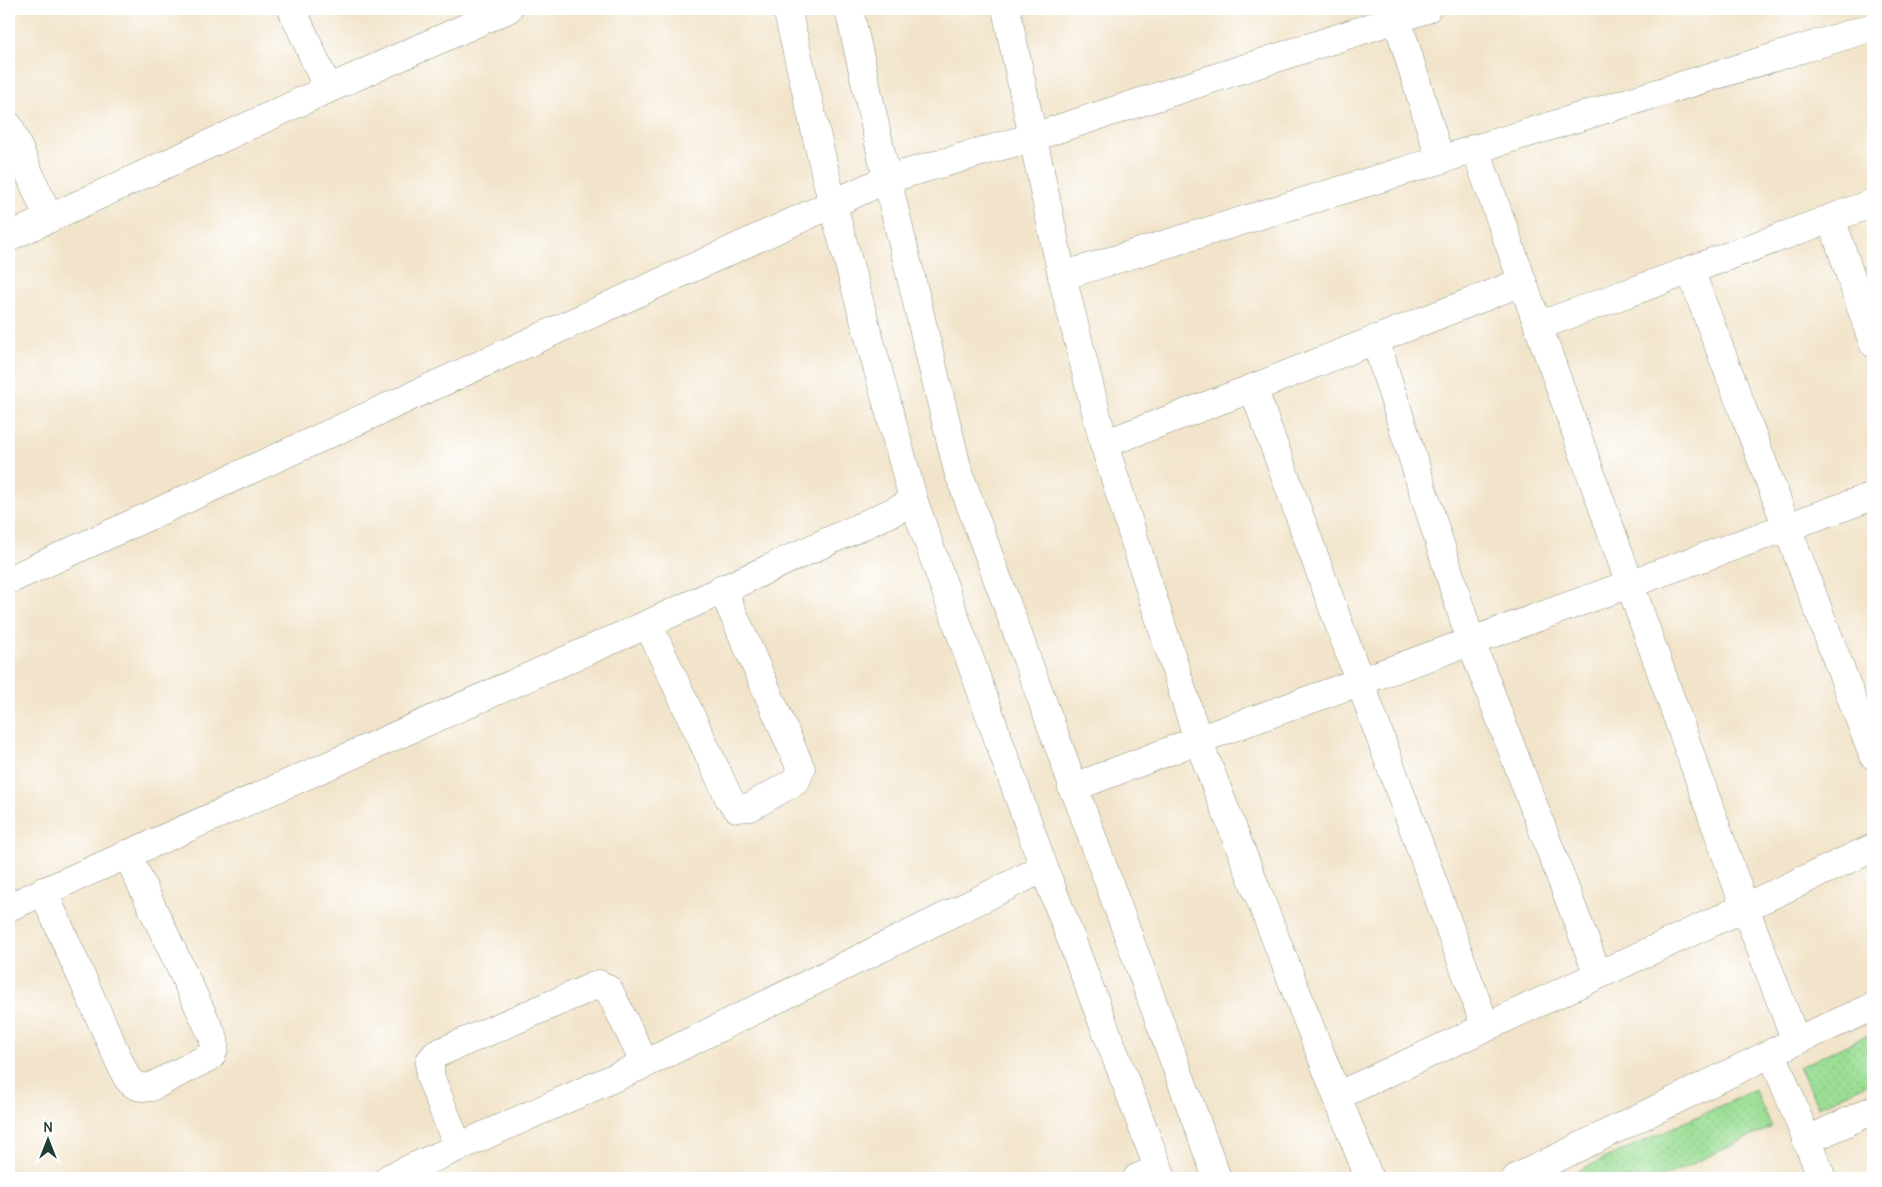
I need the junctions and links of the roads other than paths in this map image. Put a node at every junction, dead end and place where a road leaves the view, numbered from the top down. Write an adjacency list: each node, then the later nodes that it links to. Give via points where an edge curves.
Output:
1 (292, 9): 9 (street)
2 (508, 9): 9 (street)
3 (787, 9): 15 (street)
4 (850, 9): 14 (street)
5 (1006, 9): 11 (street)
6 (1427, 9): 7 (street)
7 (1396, 13): 11 (street); 13 (street)
8 (1873, 27): 12 (street)
9 (328, 89): 18 (street)
10 (9, 126): 18 (street)
11 (1033, 137): 14 (street); 21 (street)
12 (1475, 148): 13 (street); 22 (street)
13 (1440, 159): 21 (street)
14 (887, 179): 15 (street); 39 (street, via 958,471)
15 (832, 202): 29 (street); 31 (street)
16 (1873, 203): 17 (street)
17 (1831, 218): 20 (street); 25 (street)
18 (49, 219): 19 (street)
19 (9, 237)
20 (1690, 270): 23 (street); 30 (street)
21 (1062, 276): 27 (street)
22 (1522, 282): 23 (street); 24 (street)
23 (1538, 326): 32 (street)
24 (1375, 339): 26 (street); 35 (street)
25 (1873, 343)
26 (1253, 388): 27 (street); 36 (street)
27 (1104, 444): 37 (street)
28 (1873, 496): 30 (street)
29 (914, 502): 33 (street); 42 (street)
30 (1787, 528): 32 (street); 38 (street)
31 (9, 580)
32 (1630, 584): 35 (street); 45 (street)
33 (722, 588): 34 (street); 34 (street, via 800,769 796,781 750,807 737,808 730,800)
34 (648, 624): 41 (street)
35 (1471, 642): 36 (street); 46 (street)
36 (1360, 682): 37 (street); 48 (street)
37 (1198, 740): 39 (street); 52 (street)
38 (1873, 755)
39 (1072, 788): 58 (street)
40 (1873, 848): 45 (street)
41 (127, 854): 43 (street); 43 (street, via 214,1040 211,1056 151,1087 130,1084)
42 (1044, 868): 51 (street); 56 (street)
43 (43, 891): 44 (street)
44 (9, 907)
45 (1745, 908): 46 (street); 49 (street)
46 (1598, 975): 48 (street)
47 (1873, 1007): 49 (street)
48 (1486, 1028): 52 (street)
49 (1796, 1041): 50 (street)
50 (1772, 1053): 54 (street); 60 (street)
51 (645, 1064): 55 (street); 55 (street, via 609,990 599,984 436,1054 430,1061 430,1076)
52 (1337, 1096): 59 (street)
53 (1873, 1110): 54 (street)
54 (1806, 1141): 61 (street)
55 (458, 1147): 57 (street)
56 (1153, 1175)
57 (389, 1178)
58 (1217, 1178)
59 (1369, 1178)
60 (1516, 1178)
61 (1822, 1178)

